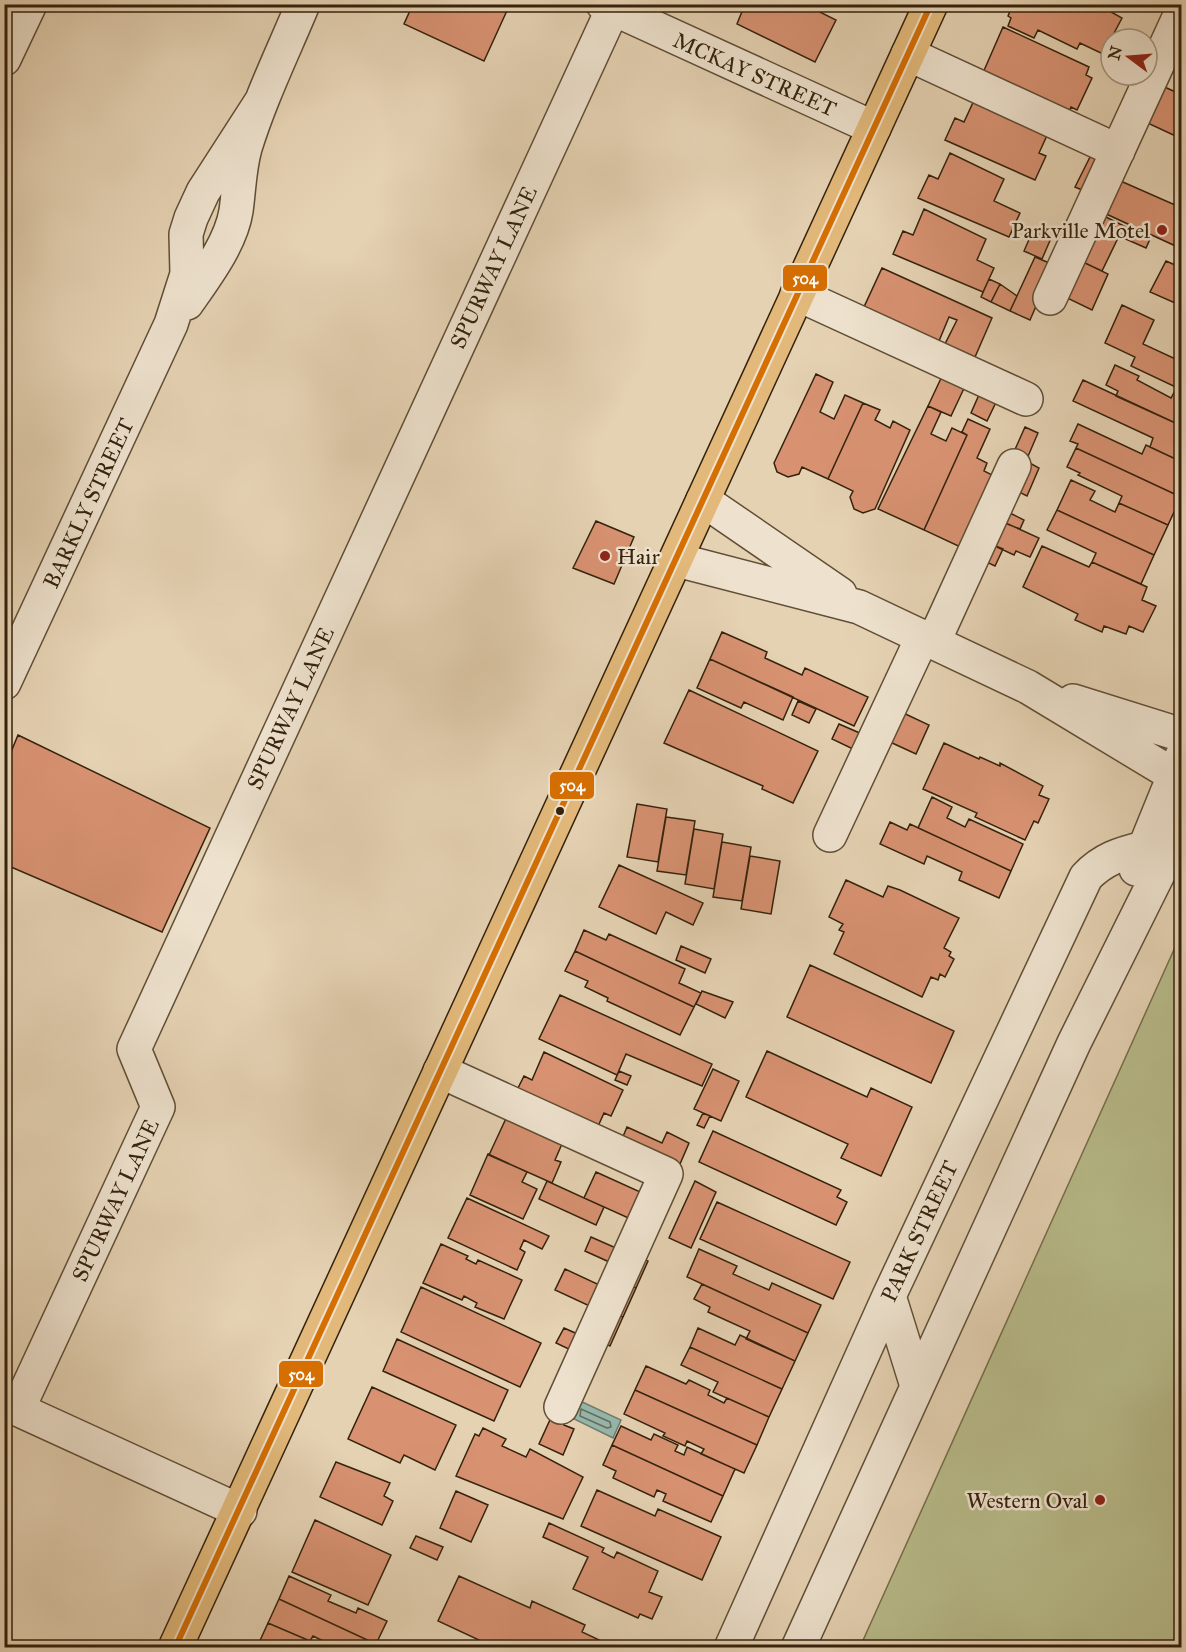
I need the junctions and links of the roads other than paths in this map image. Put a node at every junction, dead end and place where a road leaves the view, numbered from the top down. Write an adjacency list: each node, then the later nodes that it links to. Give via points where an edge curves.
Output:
1 (30, 4): 7 (street)
2 (303, 4): 18 (street, BARKLY STREET, via 261,102 203,192 191,218 186,234 187,274 171,324)
3 (931, 4): 6 (main road)
4 (610, 6): 8 (street, MCKAY STREET); 29 (street, SPURWAY LANE, via 134,1049 158,1107)
5 (1182, 11): 9 (street)
6 (908, 54): 8 (main road); 9 (street)
7 (4, 59)
8 (874, 128): 10 (main road)
9 (1118, 150): 11 (street)
10 (797, 294): 12 (street); 14 (main road)
11 (1050, 298)
12 (1026, 399)
13 (1014, 465): 17 (street)
14 (703, 500): 15 (main road); 16 (street)
15 (677, 560): 16 (street); 26 (main road)
16 (859, 607): 17 (street)
17 (928, 638): 19 (street); 23 (street)
18 (4, 683)
19 (1028, 687): 20 (street); 21 (street)
20 (1182, 735)
21 (1179, 771): 24 (street)
22 (1182, 826): 25 (street)
23 (830, 835)
24 (1144, 848): 25 (street); 27 (street, PARK STREET, via 1097,864 1086,877)
25 (1074, 1043): 28 (street)
26 (440, 1071): 30 (street, via 666,1174); 31 (main road)
27 (889, 1296): 28 (street); 33 (street, PARK STREET)
28 (917, 1386): 34 (street)
29 (11, 1406): 31 (street)
30 (561, 1407)
31 (240, 1511): 32 (main road)
32 (177, 1647)
33 (731, 1647)
34 (798, 1647)

